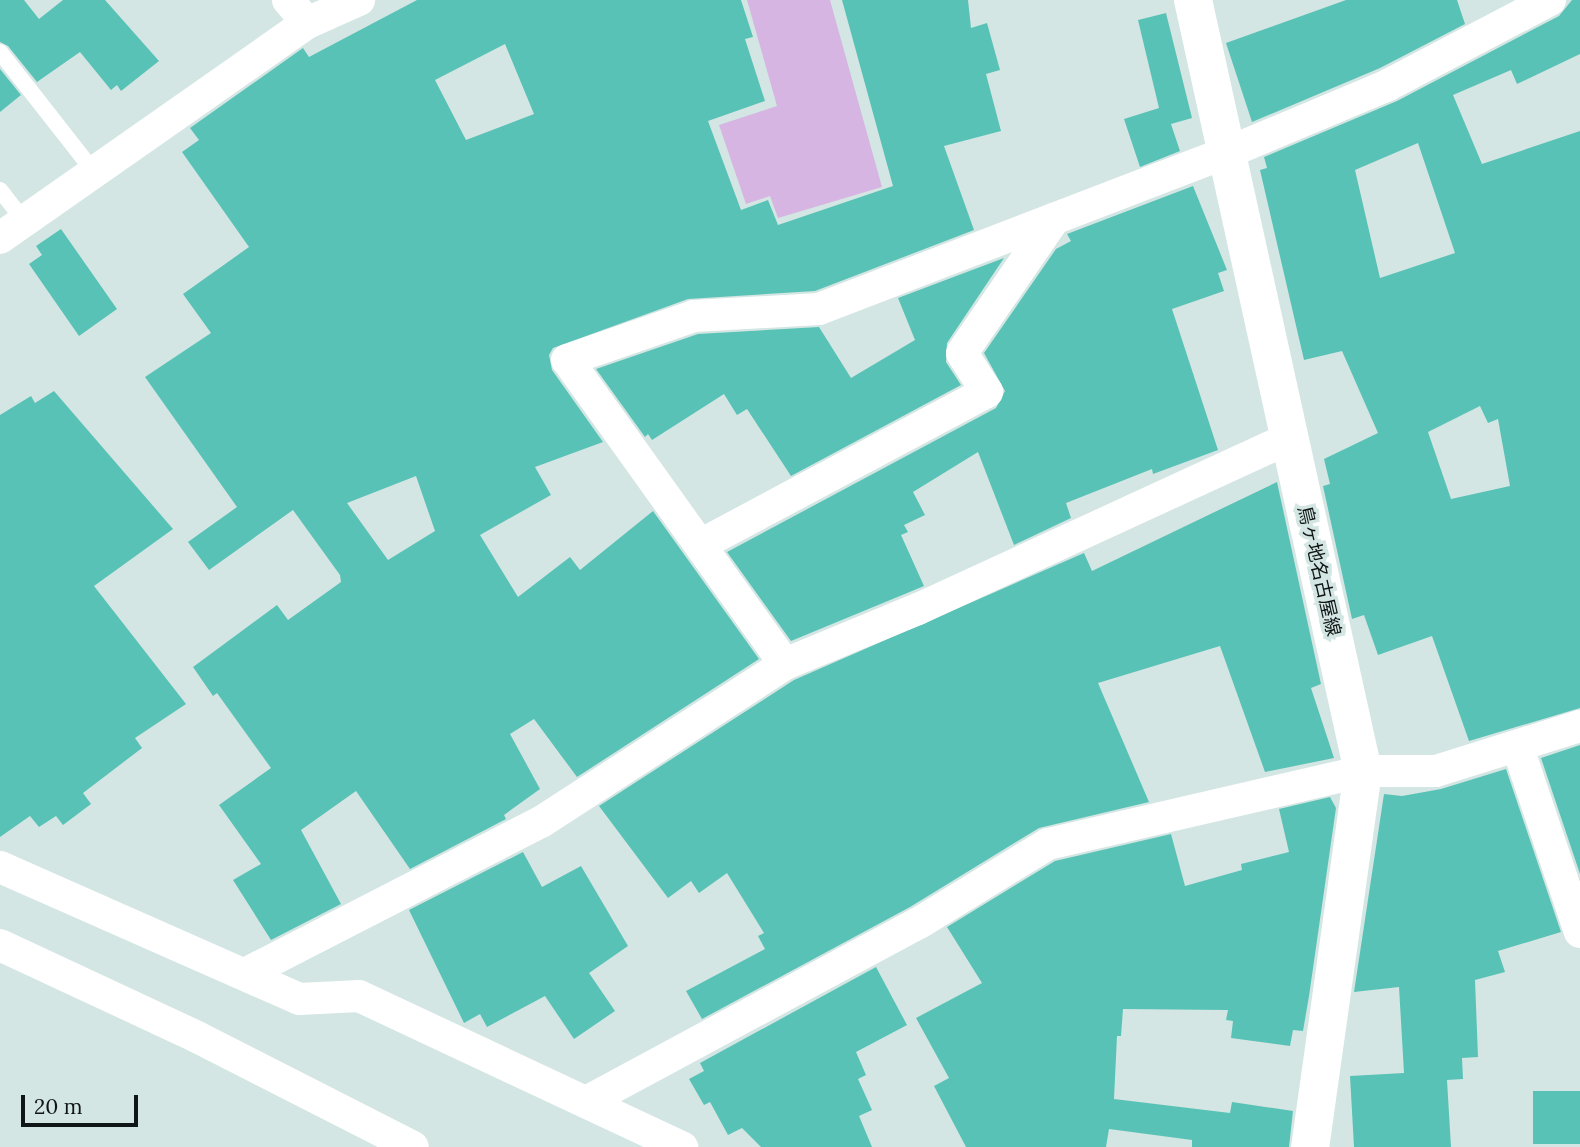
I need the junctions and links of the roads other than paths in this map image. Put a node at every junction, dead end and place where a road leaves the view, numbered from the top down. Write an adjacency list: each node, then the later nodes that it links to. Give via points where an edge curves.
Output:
1 (359, 0): 4 (street)
2 (1194, 0): 6 (main road, 鳥ヶ地名古屋線)
3 (1550, 0): 6 (street, via 1388,85)
4 (297, 11): 7 (street)
5 (0, 52): 7 (lane)
6 (1229, 152): 9 (street); 11 (main road, 鳥ヶ地名古屋線)
7 (93, 172): 10 (street)
8 (0, 190): 10 (lane)
9 (1054, 219): 12 (street, via 962,353 987,392); 12 (street, via 819,309 694,316 567,360)
10 (12, 229)
11 (1289, 438): 13 (street, via 918,609); 16 (main road, 鳥ヶ地名古屋線)
12 (702, 544): 13 (street)
13 (785, 664): 20 (street, via 541,822)
14 (1580, 726): 15 (street)
15 (1518, 748): 16 (street, via 1436,771); 18 (street)
16 (1363, 771): 21 (street, via 1048,844 919,923); 24 (main road, 鳥ヶ地名古屋線)
17 (0, 867): 20 (street)
18 (1580, 932)
19 (0, 945): 22 (street, via 185,1031)
20 (245, 974): 21 (street, via 299,999 359,996)
21 (586, 1102): 23 (street)
22 (414, 1147)
23 (682, 1147)
24 (1310, 1147)

